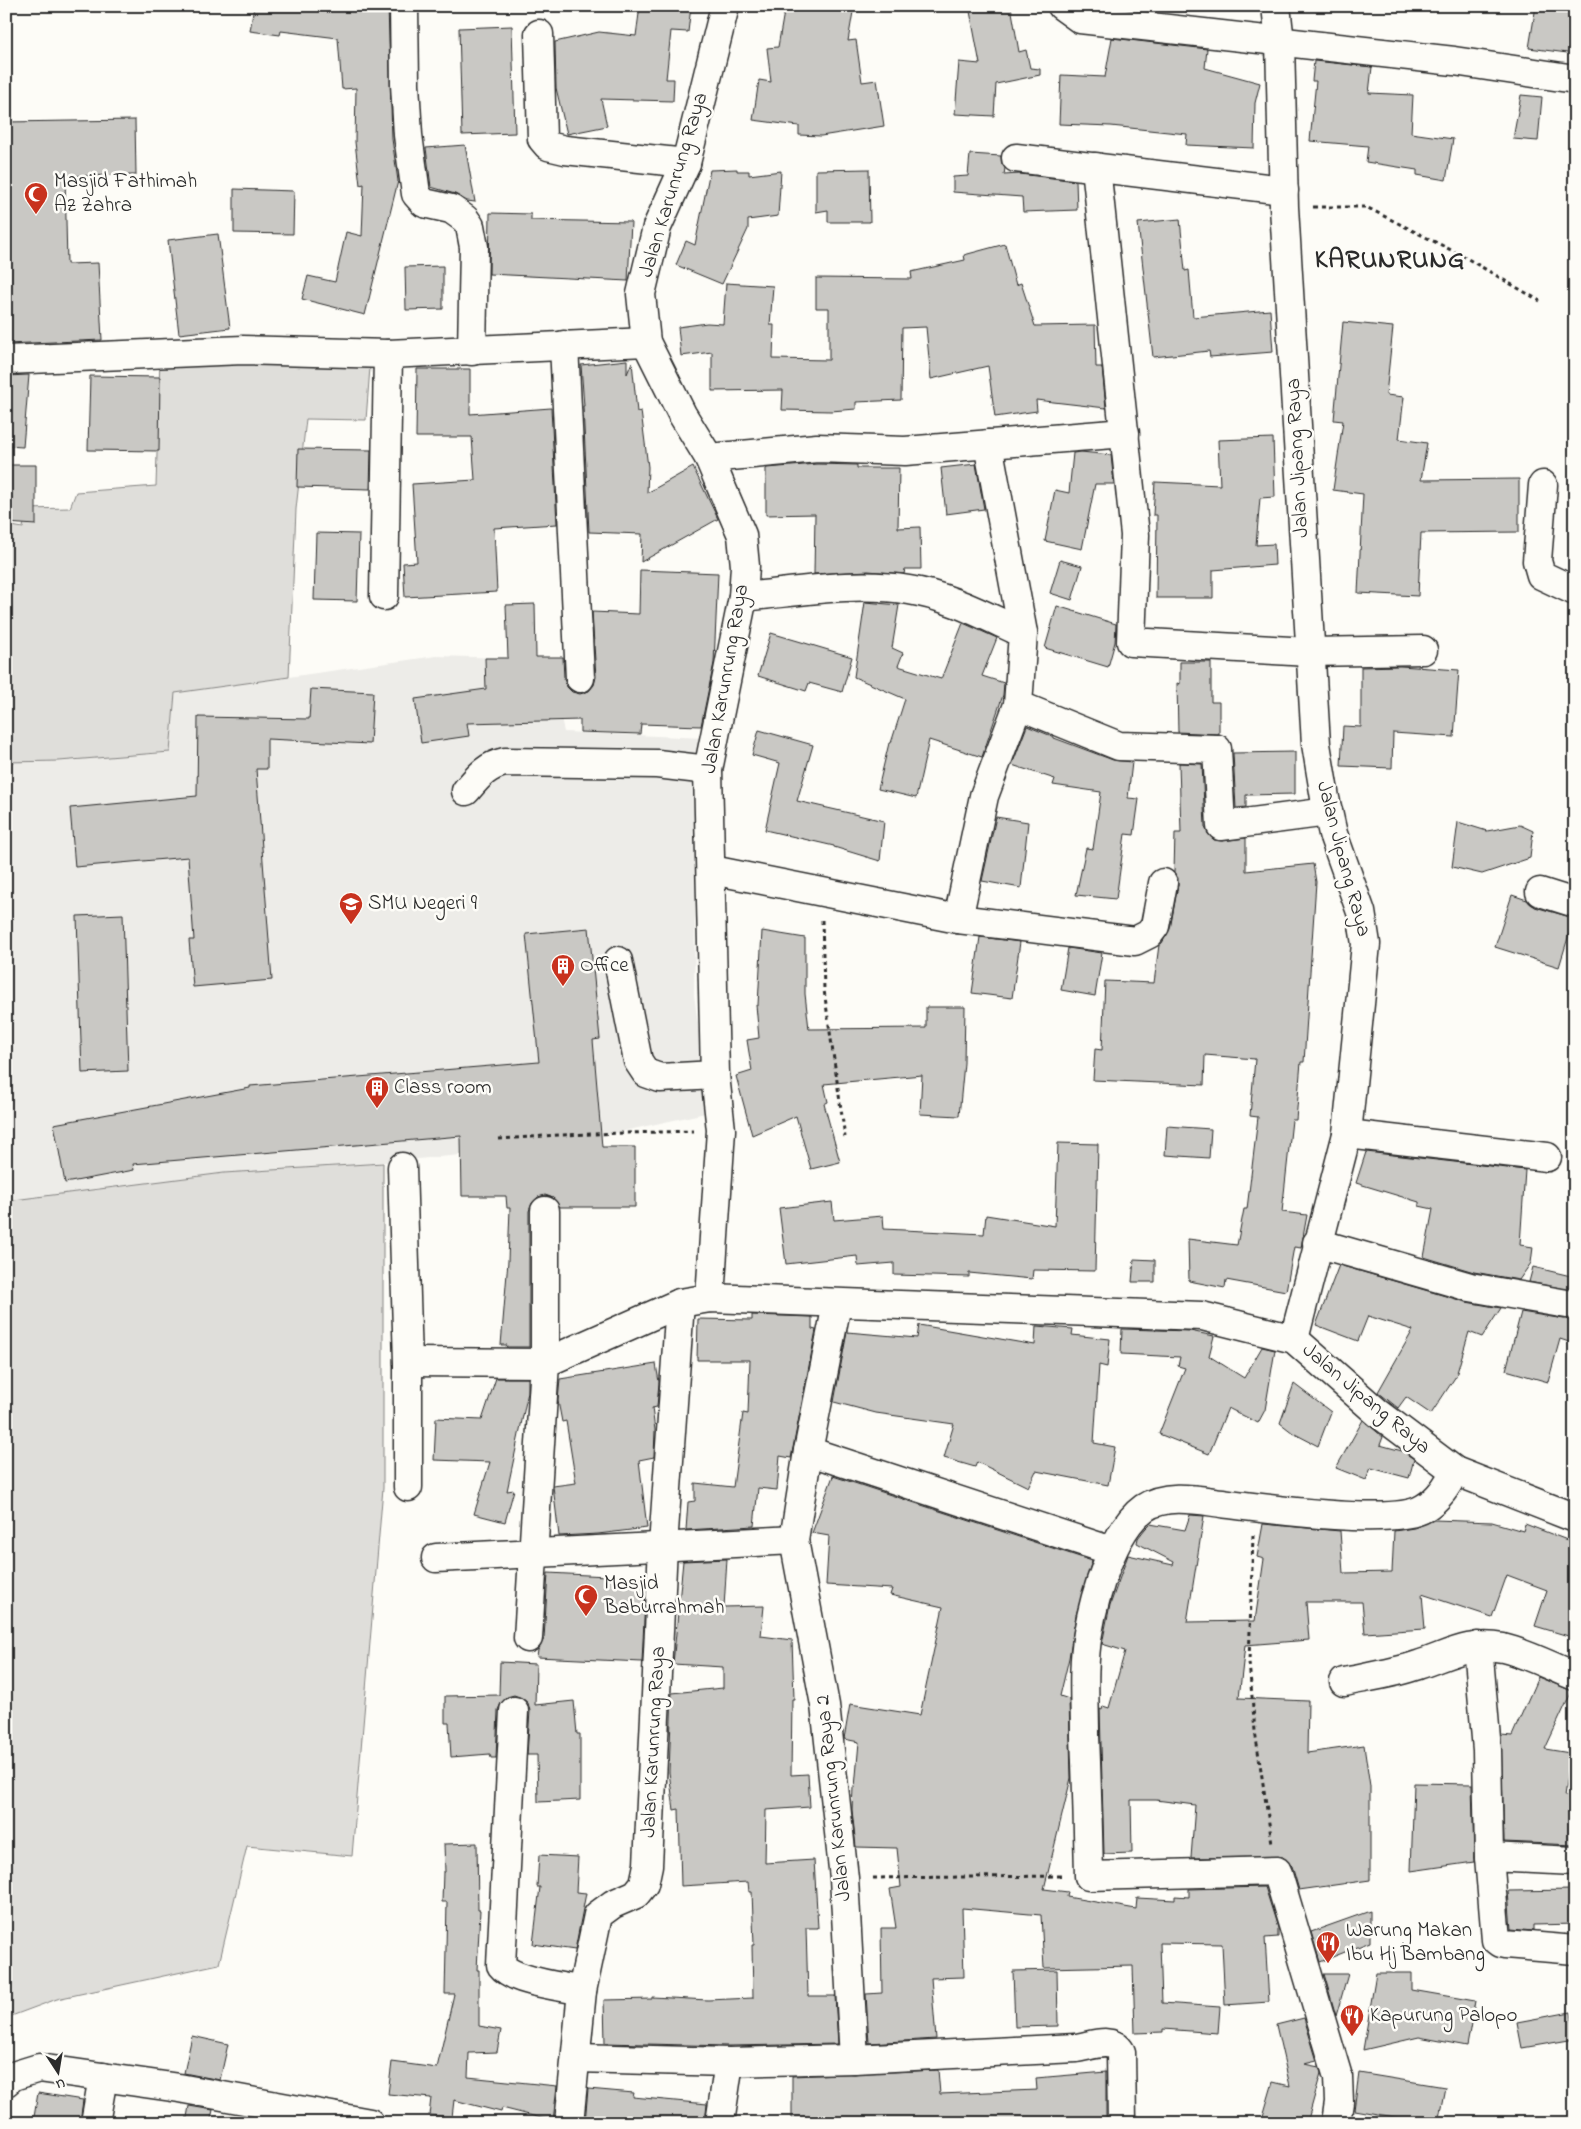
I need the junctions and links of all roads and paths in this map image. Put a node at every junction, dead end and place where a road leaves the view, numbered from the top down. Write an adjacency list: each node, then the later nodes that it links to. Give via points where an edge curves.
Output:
1 (404, 6): 15 (street, via 408,135 416,194 424,203 452,208 470,226 474,247)
2 (725, 6): 9 (street, Jalan Karunrung Raya)
3 (1062, 6): 6 (street, via 1080,19)
4 (1276, 6): 6 (street, Jalan Jipang Raya)
5 (539, 34): 9 (street, via 542,139 548,146)
6 (1280, 42): 7 (street, via 1454,61); 11 (street, Jalan Jipang Raya)
7 (1575, 80)
8 (1016, 158): 10 (street)
9 (686, 163): 13 (street, Jalan Karunrung Raya, via 657,227 649,256 641,294)
10 (1096, 167): 11 (street); 18 (street)
11 (1284, 199): 12 (path, via 1366,207 1461,254); 27 (street, Jalan Jipang Raya)
12 (1540, 301)
13 (646, 342): 14 (street); 20 (street, Jalan Karunrung Raya, via 682,414)
14 (564, 345): 15 (street); 28 (street)
15 (472, 350): 16 (street)
16 (388, 354): 17 (street, via 243,350); 23 (street)
17 (6, 360)
18 (1125, 433): 19 (street); 27 (street, via 1135,535 1131,642)
19 (988, 444): 20 (street, via 905,451 817,448); 25 (street)
20 (709, 458): 24 (street, Jalan Karunrung Raya, via 742,535)
21 (1542, 485): 22 (street, via 1538,561 1542,575)
22 (1575, 592)
23 (384, 596)
24 (743, 597): 25 (street, via 869,586 911,590 946,600); 30 (street, Jalan Karunrung Raya)
25 (1024, 632): 29 (street)
26 (1423, 650): 27 (street)
27 (1309, 652): 32 (street, Jalan Jipang Raya, via 1316,744)
28 (580, 678)
29 (1018, 705): 32 (street, via 1119,746 1217,749 1220,826); 38 (street, via 984,796)
30 (708, 770): 31 (street, via 658,764 505,762 483,770); 33 (street, Jalan Karunrung Raya)
31 (466, 791)
32 (1328, 812): 42 (street, Jalan Jipang Raya, via 1361,912 1366,944)
33 (712, 870): 35 (street); 40 (street, Jalan Karunrung Raya)
34 (1163, 883): 38 (street, via 1155,926 1149,934 1135,941)
35 (821, 892): 38 (street); 43 (path, via 824,990)
36 (1540, 892): 37 (street)
37 (1575, 903)
38 (958, 919)
39 (618, 961): 40 (street, via 638,1061 646,1073 660,1078)
40 (715, 1075): 41 (street, Jalan Karunrung Raya)
41 (721, 1130): 44 (path); 49 (street, Jalan Karunrung Raya)
42 (1347, 1134): 45 (street); 48 (street, Jalan Jipang Raya)
43 (845, 1137)
44 (499, 1140)
45 (1547, 1157)
46 (402, 1167): 54 (street)
47 (545, 1211): 55 (street)
48 (1317, 1243): 52 (street, via 1470,1287); 53 (street, Jalan Jipang Raya)
49 (710, 1298): 50 (street); 51 (street)
50 (680, 1303): 55 (street); 62 (street, Jalan Karunrung Raya)
51 (837, 1304): 53 (street, via 1202,1316); 56 (street, Jalan Karunrung Raya 2)
52 (1568, 1304)
53 (1294, 1339): 57 (street, Jalan Jipang Raya, via 1378,1413)
54 (408, 1362): 55 (street); 58 (street)
55 (545, 1363): 64 (street)
56 (808, 1451): 61 (street, Jalan Karunrung Raya 2); 63 (street)
57 (1455, 1471): 59 (street, via 1443,1492 1423,1509 1401,1516 1372,1517); 60 (street, Jalan Jipang Raya)
58 (408, 1487)
59 (1253, 1507): 63 (street, via 1162,1500 1144,1508); 73 (path, via 1249,1662 1255,1732)
60 (1575, 1518)
61 (794, 1540): 62 (street); 75 (street, Jalan Karunrung Raya 2, via 825,1705)
62 (663, 1546): 64 (street); 77 (street, Jalan Karunrung Raya, via 648,1865 644,1884 636,1894 598,1915)
63 (1112, 1552): 74 (street, via 1099,1588 1087,1644 1084,1684)
64 (534, 1553): 65 (street); 66 (street)
65 (436, 1558)
66 (528, 1638)
67 (1478, 1646): 68 (street, via 1520,1653); 69 (street, via 1417,1666); 71 (street, via 1487,1750)
68 (1575, 1676)
69 (1344, 1682)
70 (514, 1711): 77 (street, via 501,1965 515,1976)
71 (1489, 1857): 72 (street); 76 (street, via 1496,1940 1504,1944)
72 (1575, 1861)
73 (1276, 1871): 74 (street); 89 (street, via 1338,2077)
74 (1089, 1876): 75 (path)
75 (844, 1878): 79 (street, Jalan Karunrung Raya 2)
76 (1575, 1950)
77 (582, 1991): 78 (street, Jalan Karunrung Raya)
78 (576, 2058): 80 (street); 86 (street, Jalan Karunrung Raya)
79 (854, 2059): 80 (street); 88 (street, via 1076,2048 1111,2042 1121,2052)
80 (729, 2062): 87 (street)
81 (103, 2077): 82 (street, via 39,2068 13,2076); 83 (street); 84 (street)
82 (6, 2082)
83 (250, 2112): 85 (street)
84 (95, 2123)
85 (370, 2123)
86 (569, 2123)
87 (720, 2123)
88 (1122, 2123)
89 (1336, 2123)

